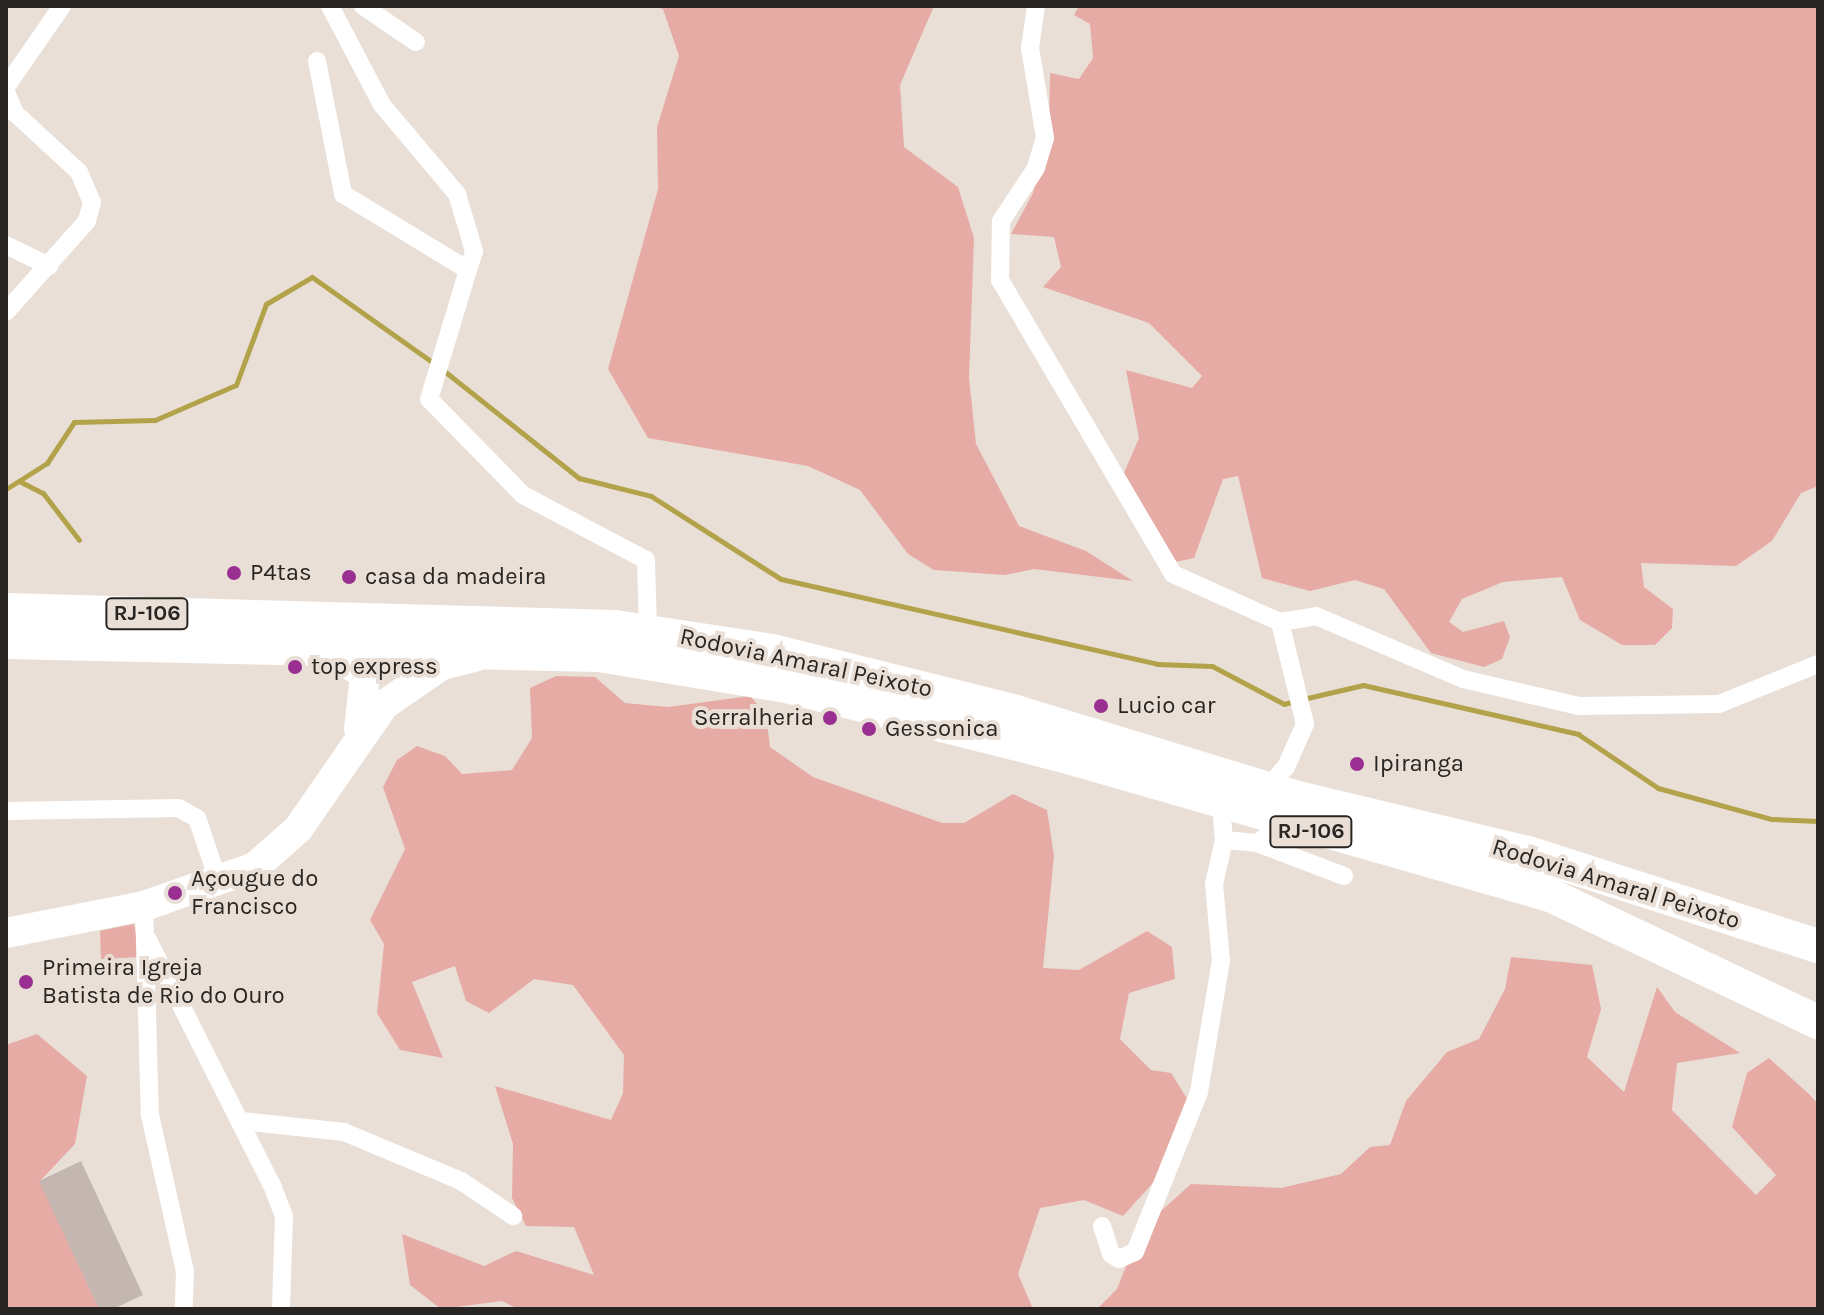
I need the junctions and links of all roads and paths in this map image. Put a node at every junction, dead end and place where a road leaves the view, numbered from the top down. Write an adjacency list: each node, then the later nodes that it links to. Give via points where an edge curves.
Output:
1 (62, 6): 7 (street)
2 (330, 6): 10 (street, via 382,105 457,194 474,251)
3 (363, 6): 5 (street)
4 (1036, 6): 13 (street, via 1031,62 1045,138 1036,168 1001,221 1000,280 1025,331 1088,422 1163,565)
5 (416, 42)
6 (317, 61): 10 (street, via 343,194)
7 (6, 90): 9 (street, via 15,113 91,186 87,221)
8 (6, 245): 9 (street)
9 (49, 266): 11 (street)
10 (468, 270): 14 (street, via 439,352 431,403 523,495 646,560)
11 (6, 312)
12 (6, 610): 14 (highway, Rodovia Amaral Peixoto / RJ-106)
13 (1280, 622): 18 (street, via 1316,616 1463,679 1579,706 1684,710); 20 (street, via 1305,714 1301,742)
14 (648, 629): 20 (highway, Rodovia Amaral Peixoto / RJ-106, via 925,688)
15 (6, 642): 16 (highway, RJ-106)
16 (315, 643): 17 (highway, Rodovia Amaral Peixoto / RJ-106); 19 (main road, via 365,675 368,703)
17 (560, 653): 19 (main road, via 442,665 384,705); 21 (highway, Rodovia Amaral Peixoto / RJ-106, via 645,657 835,697)
18 (1818, 664)
19 (358, 735): 26 (main road, via 284,845 255,867)
20 (1265, 790): 27 (highway, Rodovia Amaral Peixoto / RJ-106, via 1528,853)
21 (1221, 806): 23 (highway, Rodovia Amaral Peixoto / RJ-106); 24 (street)
22 (6, 811): 26 (street, via 178,808 197,818)
23 (1271, 834): 24 (street); 25 (street); 29 (highway, Rodovia Amaral Peixoto / RJ-106, via 1550,895)
24 (1224, 840): 38 (street, via 1214,884 1221,961 1199,1092 1135,1252 1119,1259 1111,1254)
25 (1344, 876)
26 (218, 880): 28 (main road)
27 (1646, 890): 32 (highway, Rodovia Amaral Peixoto / RJ-106); 33 (highway, via 1672,909)
28 (144, 906): 30 (main road); 31 (street)
29 (1630, 928): 34 (highway, via 1681,937); 35 (highway, Rodovia Amaral Peixoto / RJ-106)
30 (6, 933)
31 (147, 939): 36 (street); 39 (street, via 150,1115 185,1271)
32 (1818, 946)
33 (1818, 960)
34 (1818, 1006)
35 (1818, 1022)
36 (241, 1121): 37 (street, via 344,1132 461,1181); 40 (street, via 284,1217)
37 (513, 1216)
38 (1102, 1226)
39 (184, 1309)
40 (281, 1309)

